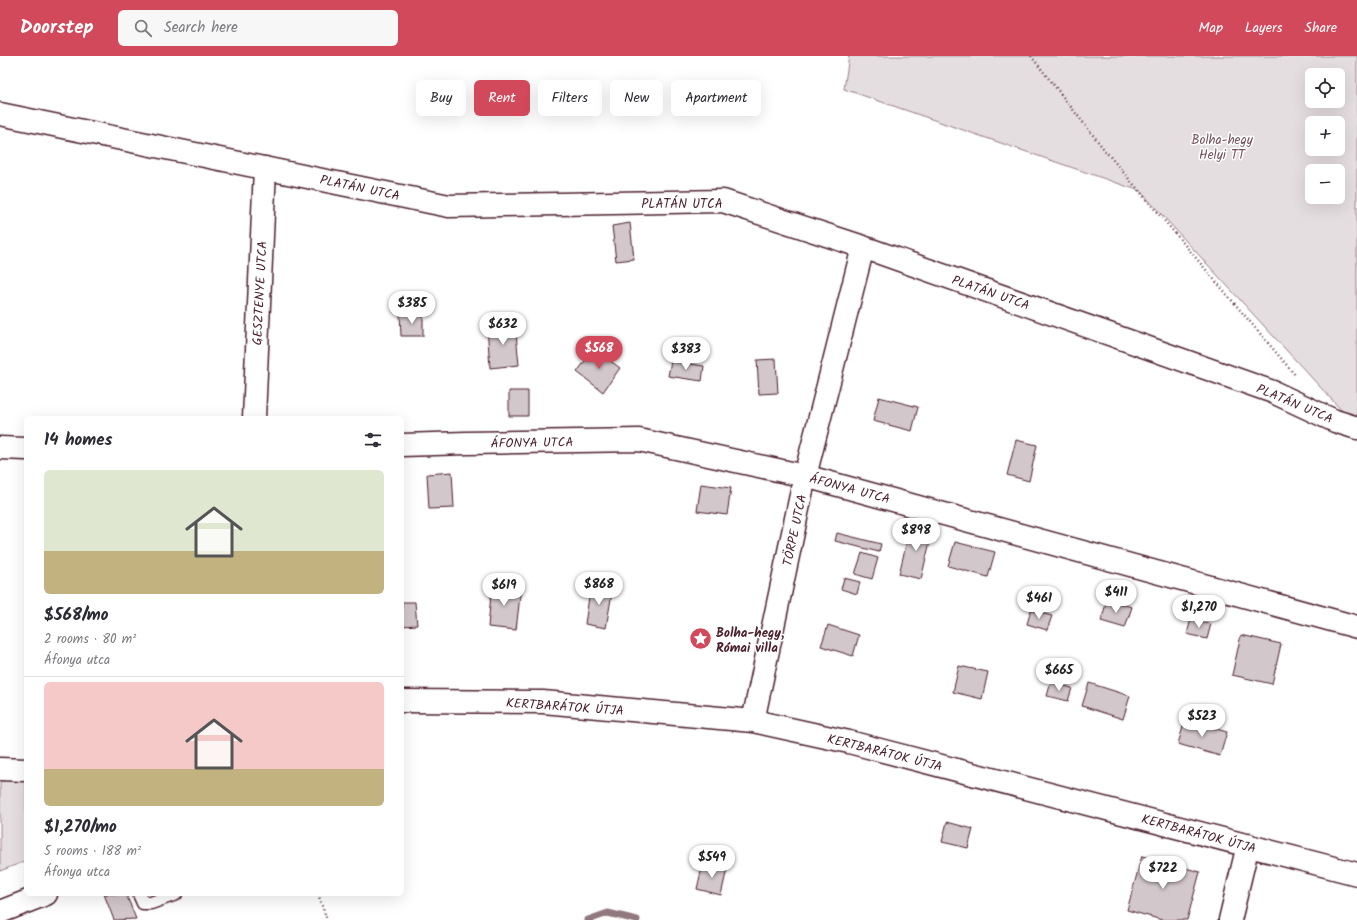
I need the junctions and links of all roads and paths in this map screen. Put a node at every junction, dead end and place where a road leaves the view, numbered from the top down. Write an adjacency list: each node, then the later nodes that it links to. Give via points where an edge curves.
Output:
1 (1031, 56): 5 (path, via 1107,153)
2 (0, 114): 3 (street, PLATÁN UTCA)
3 (265, 168): 4 (street, PLATÁN UTCA, via 449,206 723,201); 6 (street, GESZTENYE UTCA)
4 (863, 247): 7 (street, PLATÁN UTCA, via 1273,392 1335,421); 11 (street, TÖRPE UTCA)
5 (1299, 378)
6 (254, 416)
7 (1357, 428)
8 (404, 445): 11 (street, ÁFONYA UTCA, via 639,440)
9 (0, 448): 10 (street)
10 (24, 449)
11 (805, 476): 12 (street, ÁFONYA UTCA); 14 (street, TÖRPE UTCA)
12 (1357, 627)
13 (404, 701): 14 (street, KERTBARÁTOK ÚTJA, via 543,702)
14 (752, 721): 17 (street, KERTBARÁTOK ÚTJA, via 849,742)
15 (0, 769): 16 (street)
16 (24, 770)
17 (1248, 845): 18 (street, KERTBARÁTOK ÚTJA); 25 (street)
18 (1357, 874)
19 (41, 896): 23 (street)
20 (140, 896): 21 (lane, via 143,903 151,903)
21 (170, 896)
22 (319, 896): 24 (path)
23 (0, 912)
24 (327, 920)
25 (1230, 920)

